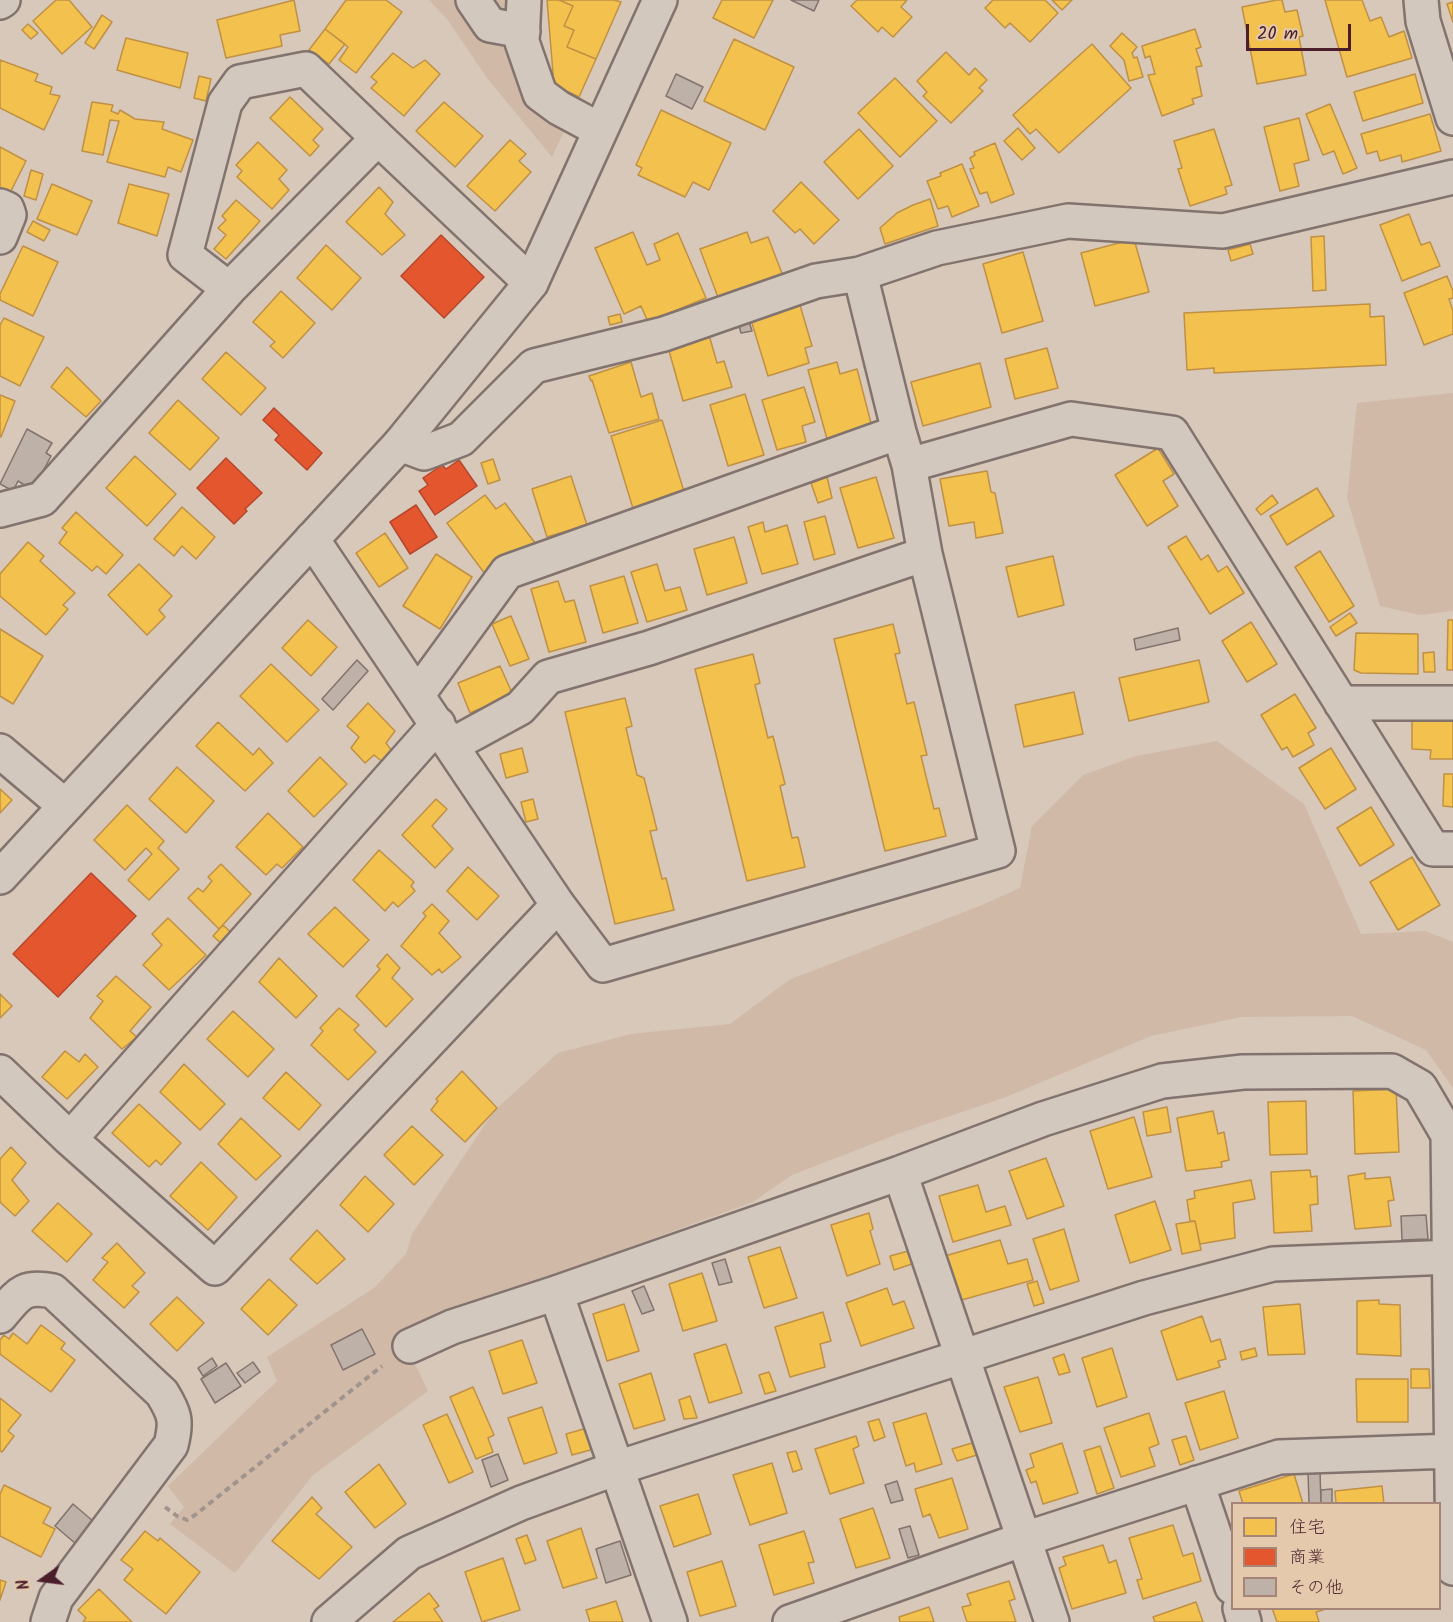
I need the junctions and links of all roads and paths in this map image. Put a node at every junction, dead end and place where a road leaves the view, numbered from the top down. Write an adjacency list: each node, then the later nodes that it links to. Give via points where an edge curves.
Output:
1 (473, 0): 4 (street, via 490,25)
2 (660, 0): 6 (street)
3 (1421, 0): 5 (street)
4 (524, 16): 6 (street, via 522,42 540,94)
5 (1453, 118)
6 (600, 130): 12 (street)
7 (378, 138): 12 (street); 13 (street); 13 (street, via 306,69 240,82 225,103 185,255)
8 (1453, 177): 11 (street, via 1223,231 1068,221 937,248)
9 (0, 206): 10 (street, via 8,209 9,215)
10 (0, 237)
11 (860, 274): 14 (street); 15 (street, via 816,281 663,334 534,366 461,439 424,453)
12 (531, 283): 15 (street)
13 (229, 289): 17 (street, via 42,499)
14 (899, 432): 16 (street); 20 (street, via 507,572)
15 (400, 444): 18 (street)
16 (909, 465): 19 (street); 21 (street, via 1071,419 1172,433)
17 (0, 510)
18 (312, 539): 20 (street); 25 (street)
19 (925, 554): 23 (street, via 649,648 548,677 520,708); 28 (street, via 998,851 603,965)
20 (418, 694): 23 (street)
21 (1341, 703): 22 (street); 26 (street, via 1433,849)
22 (1453, 703)
23 (445, 735): 28 (street); 30 (street)
24 (0, 752): 25 (street)
25 (65, 806): 27 (street)
26 (1453, 849)
27 (0, 877)
28 (558, 905): 30 (street, via 215,1268)
29 (0, 1072): 30 (street)
30 (70, 1139)
31 (900, 1173): 32 (street, via 1043,1119 1162,1081 1243,1072 1392,1071 1420,1086 1448,1135); 33 (street); 36 (street)
32 (1452, 1257): 36 (street, via 1273,1264 1144,1298); 37 (street)
33 (556, 1293): 35 (street, via 452,1327); 38 (street)
34 (0, 1316): 45 (street, via 20,1293 36,1288 53,1292 162,1393 174,1411 171,1445 56,1598)
35 (410, 1346): 40 (path, via 195,1515 187,1520)
36 (962, 1356): 38 (street); 41 (street)
37 (1452, 1451): 39 (street, via 1279,1457); 42 (street)
38 (617, 1468): 46 (street, via 521,1503 410,1553); 47 (street)
39 (1197, 1483): 41 (street); 43 (street)
40 (177, 1516)
41 (1024, 1539): 44 (street); 49 (street)
42 (1453, 1568)
43 (1231, 1581)
44 (856, 1611): 48 (street)
45 (48, 1622)
46 (329, 1622)
47 (670, 1622)
48 (790, 1622)
49 (1052, 1622)

